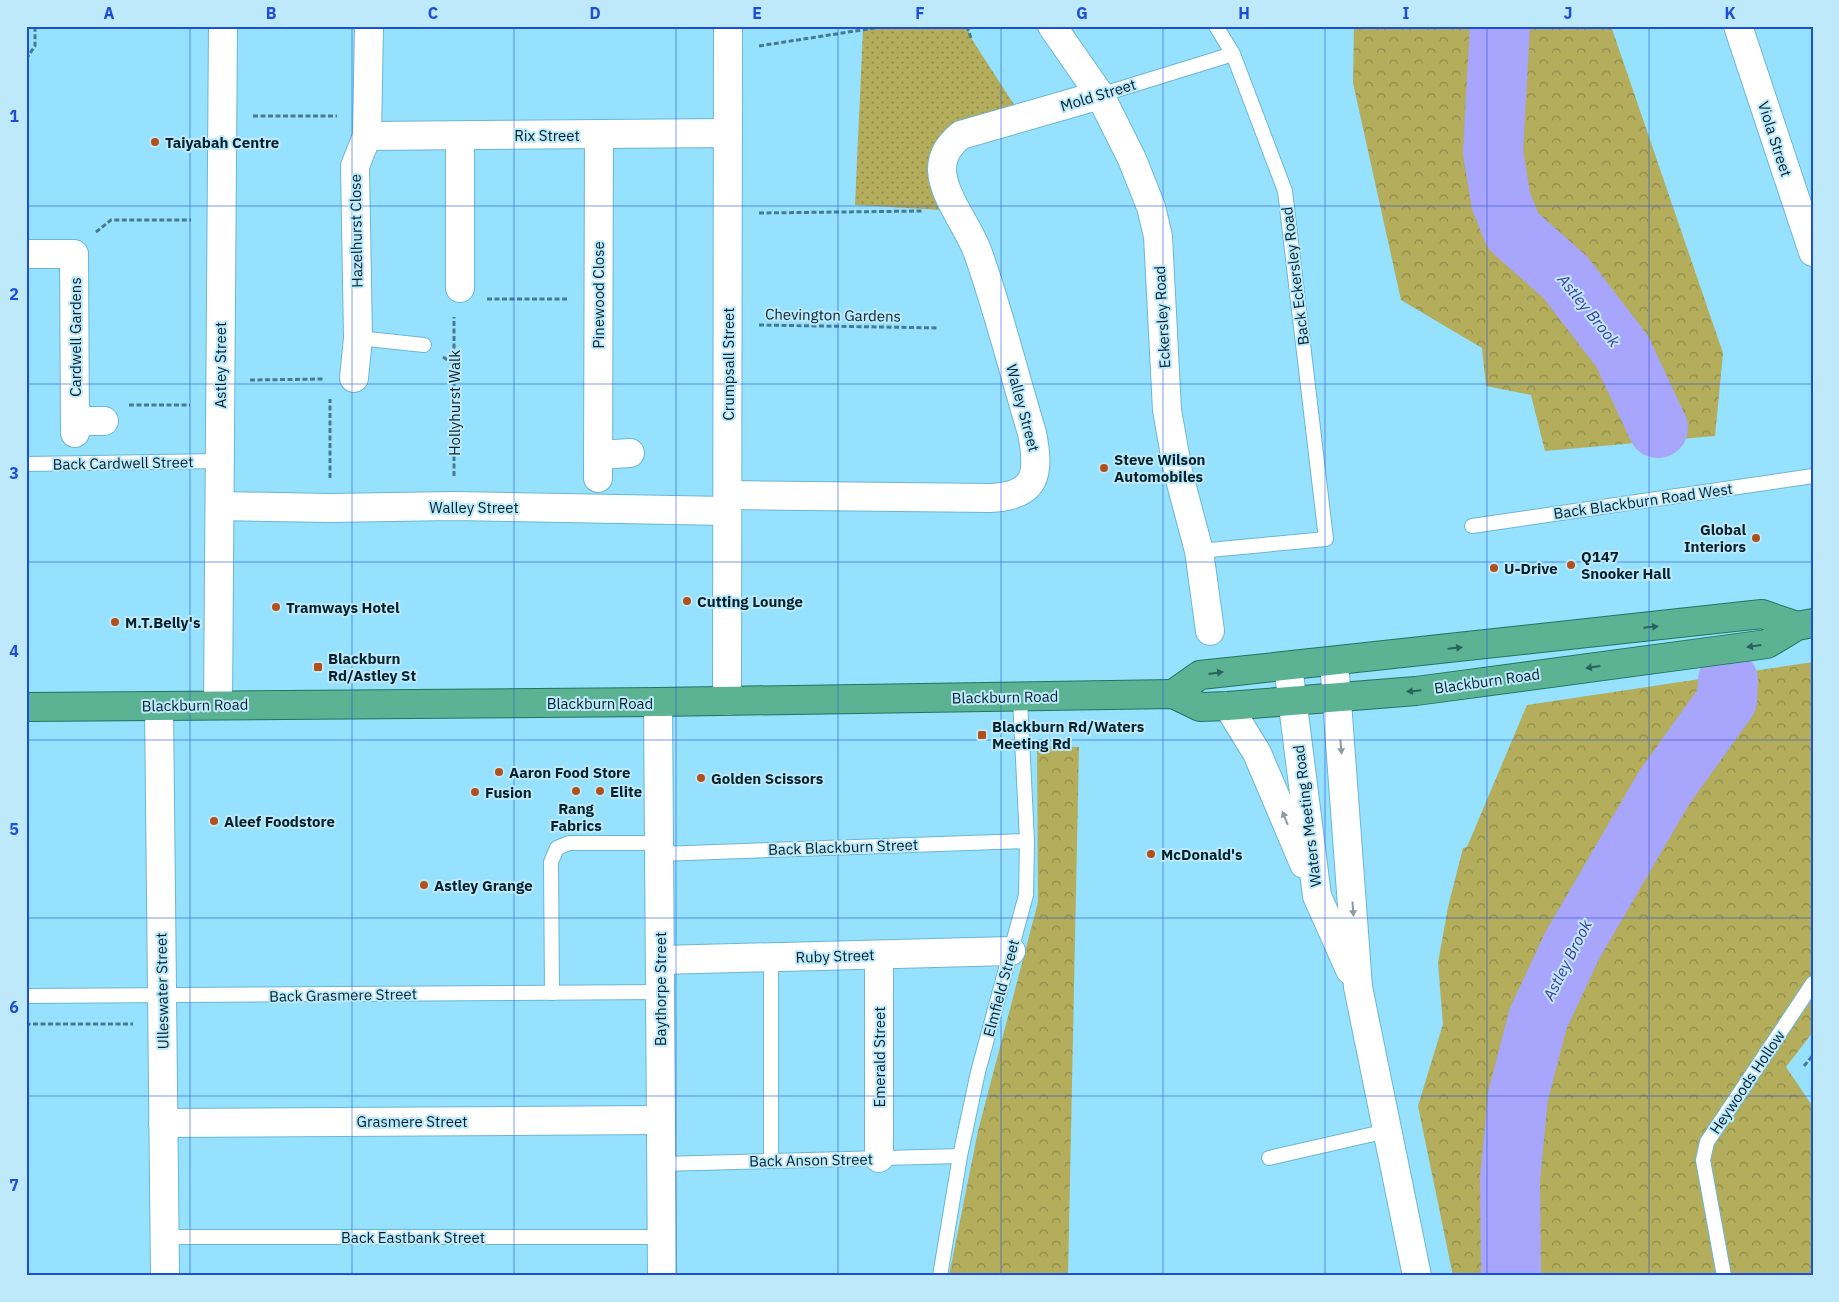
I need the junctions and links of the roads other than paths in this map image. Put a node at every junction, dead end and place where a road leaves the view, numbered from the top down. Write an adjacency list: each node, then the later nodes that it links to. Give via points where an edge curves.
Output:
1 (223, 26): 22 (street, Astley Street)
2 (369, 26): 9 (street, Hazelhurst Close)
3 (1052, 26): 8 (street, Eckersley Road)
4 (1216, 26): 7 (lane, Back Eckersley Road)
5 (1738, 26): 14 (street, Viola Street)
6 (728, 39): 10 (street, Crumpsall Street)
7 (1233, 54): 8 (lane, Mold Street); 28 (lane, Back Eckersley Road, via 1285,191 1326,539)
8 (1100, 95): 12 (street, Mold Street); 28 (street, Eckersley Road, via 1135,167 1151,207 1158,236 1167,410 1178,472)
9 (367, 126): 13 (street, Rix Street); 17 (street, Hazelhurst Close, via 355,166)
10 (728, 133): 11 (street, Rix Street); 25 (street, Crumpsall Street)
11 (599, 135): 13 (street, Rix Street); 21 (street, Pinewood Close, via 598,466)
12 (961, 135): 25 (street, Walley Street, via 951,142 944,156 944,184 978,253 1032,433 1037,458 1033,478 1025,490 1010,497)
13 (460, 136): 16 (street)
14 (1813, 252)
15 (26, 254): 20 (street, Cardwell Gardens, via 74,254 75,427)
16 (457, 294)
17 (358, 338): 18 (lane); 19 (street, Hazelhurst Close)
18 (424, 345)
19 (342, 378)
20 (104, 421)
21 (630, 453)
22 (220, 461): 23 (lane, Back Cardwell Street); 26 (street, Astley Street)
23 (26, 464)
24 (1813, 476): 27 (lane, Back Blackburn Road West)
25 (728, 503): 26 (street, Walley Street, via 330,508); 37 (street, Crumpsall Street)
26 (220, 506): 39 (street, Astley Street)
27 (1472, 526)
28 (1199, 551): 30 (street, Eckersley Road)
29 (1805, 624): 31 (highway, Blackburn Road, one-way to 29, via 1762,614); 35 (highway, Blackburn Road, one-way to 35, via 1767,644 1416,691)
30 (1210, 631)
31 (1334, 661): 32 (highway, Blackburn Road); 35 (street, Waters Meeting Road)
32 (1288, 666): 33 (highway, Blackburn Road, one-way to 32, via 1200,676); 36 (street, Waters Meeting Road)
33 (1173, 694): 34 (highway, Blackburn Road); 41 (highway, Blackburn Road, via 1200,707)
34 (1020, 698): 37 (highway, Blackburn Road); 43 (lane, Elmfield Street)
35 (1337, 698): 36 (highway, Blackburn Road); 51 (street, Waters Meeting Road, one-way to 51)
36 (1292, 700): 41 (highway, Blackburn Road); 45 (street, Waters Meeting Road)
37 (727, 701): 38 (highway, Blackburn Road)
38 (658, 702): 39 (highway, Blackburn Road); 44 (street, Baythorpe Street)
39 (218, 705): 40 (highway, Blackburn Road)
40 (159, 706): 42 (highway, Blackburn Road); 55 (street, Ulleswater Street)
41 (1228, 706): 45 (street, one-way to 41, via 1257,753)
42 (26, 707)
43 (1027, 840): 44 (lane, Back Blackburn Street); 46 (lane, Elmfield Street, via 1026,895)
44 (659, 848): 49 (street, Baythorpe Street); 53 (lane, Back Blackburn Street, via 569,843 556,848 552,862)
45 (1317, 896): 51 (street, Waters Meeting Road)
46 (1011, 951): 47 (street, Ruby Street); 59 (lane, Elmfield Street, via 978,1072)
47 (879, 955): 48 (street, Ruby Street); 60 (street, Emerald Street)
48 (771, 958): 49 (street, Ruby Street); 62 (lane)
49 (660, 960): 52 (street, Baythorpe Street)
50 (1813, 983): 70 (lane, Heywoods Hollow, via 1707,1142 1703,1160)
51 (1358, 987): 58 (street, Waters Meeting Road)
52 (660, 992): 53 (lane, Back Grasmere Street); 56 (street, Baythorpe Street)
53 (552, 993): 55 (lane, Back Grasmere Street)
54 (26, 996): 55 (lane, Back Grasmere Street)
55 (162, 997): 57 (street, Ulleswater Street)
56 (661, 1120): 57 (street, Grasmere Street); 63 (street, Baythorpe Street)
57 (163, 1123): 64 (street, Ulleswater Street)
58 (1387, 1131): 61 (lane); 69 (street, Waters Meeting Road)
59 (960, 1156): 60 (lane, Back Anson Street); 68 (lane, Elmfield Street)
60 (879, 1158): 62 (lane, Back Anson Street)
61 (1269, 1158)
62 (771, 1161): 63 (lane, Back Anson Street)
63 (661, 1164): 65 (street, Baythorpe Street)
64 (164, 1237): 65 (lane, Back Eastbank Street); 66 (street, Ulleswater Street)
65 (662, 1237): 67 (street, Baythorpe Street)
66 (165, 1276)
67 (662, 1276)
68 (940, 1276)
69 (1417, 1276)
70 (1724, 1276)

